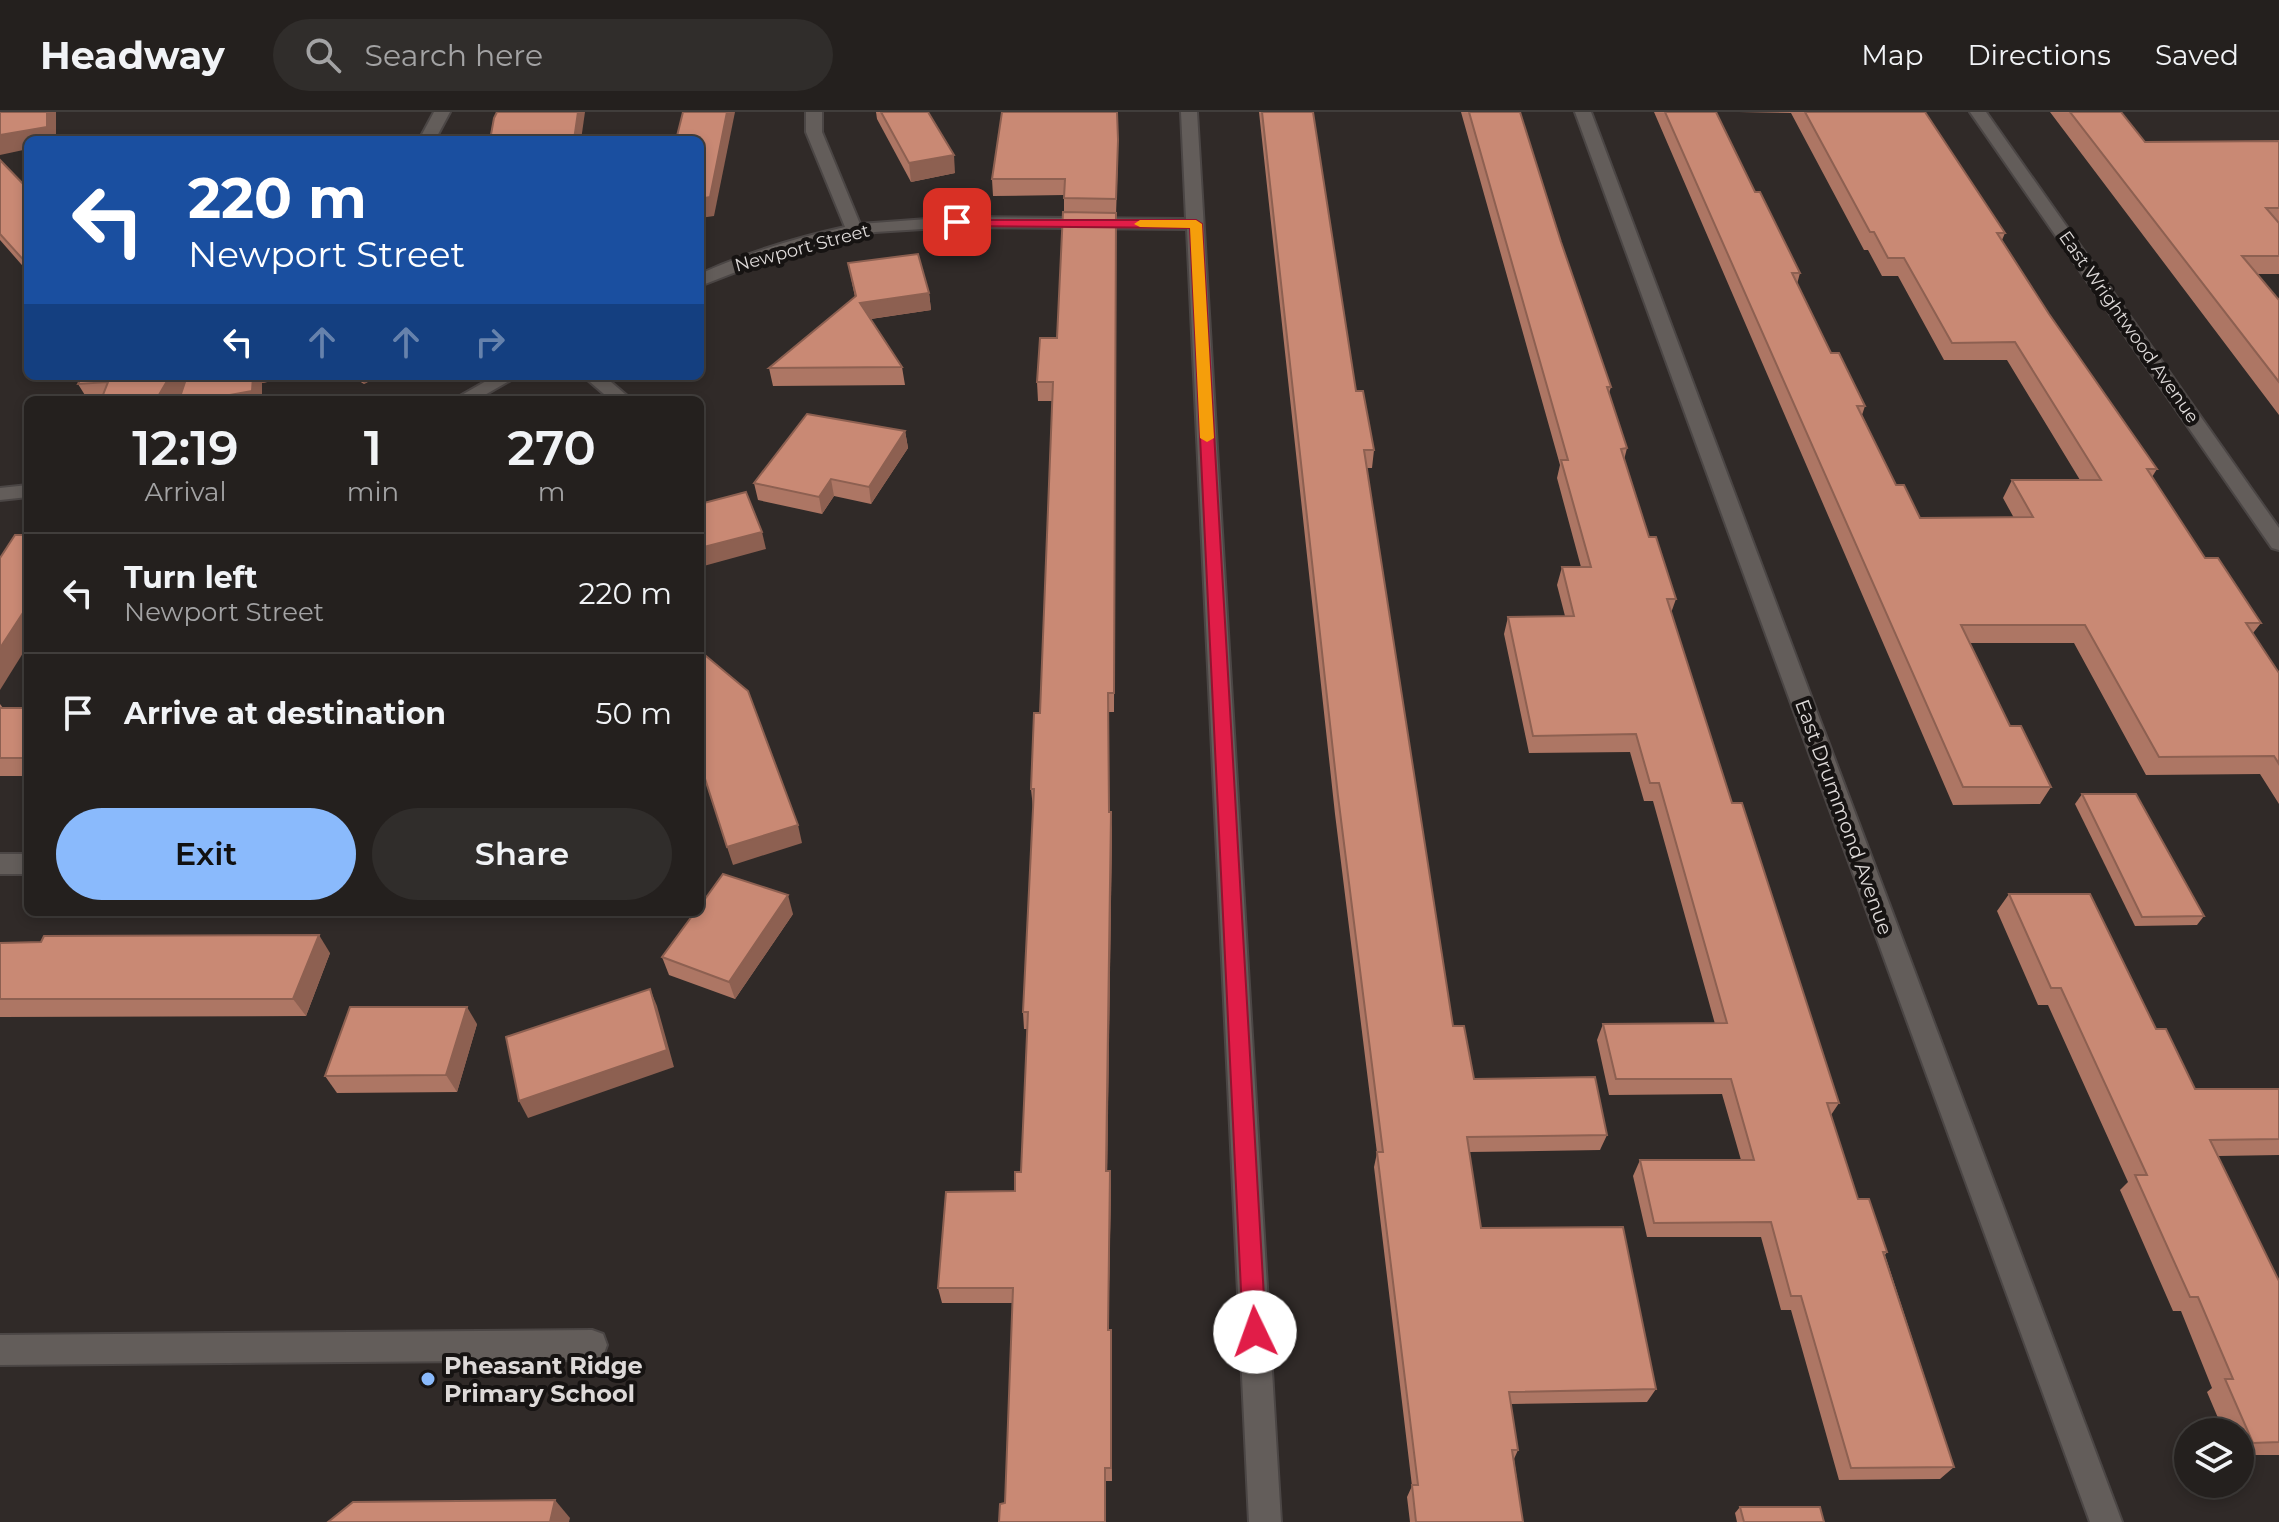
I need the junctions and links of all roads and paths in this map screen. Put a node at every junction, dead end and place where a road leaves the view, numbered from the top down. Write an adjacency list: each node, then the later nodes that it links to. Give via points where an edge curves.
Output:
1 (442, 112): 6 (street)
2 (814, 112): 8 (street, via 814,132)
3 (1189, 112): 7 (street)
4 (1583, 112): 22 (street, East Drummond Avenue)
5 (1978, 112): 16 (street, East Wrightwood Avenue)
6 (429, 136)
7 (1196, 224): 8 (street, Newport Street, via 934,222); 21 (street)
8 (854, 230): 9 (street, Newport Street)
9 (704, 279)
10 (501, 380): 12 (street)
11 (597, 380): 13 (street)
12 (470, 396)
13 (618, 396)
14 (24, 491): 15 (street)
15 (0, 494)
16 (2279, 543)
17 (0, 864): 18 (street)
18 (24, 864)
19 (592, 1345): 20 (street)
20 (0, 1350)
21 (1265, 1522)
22 (2106, 1522)

